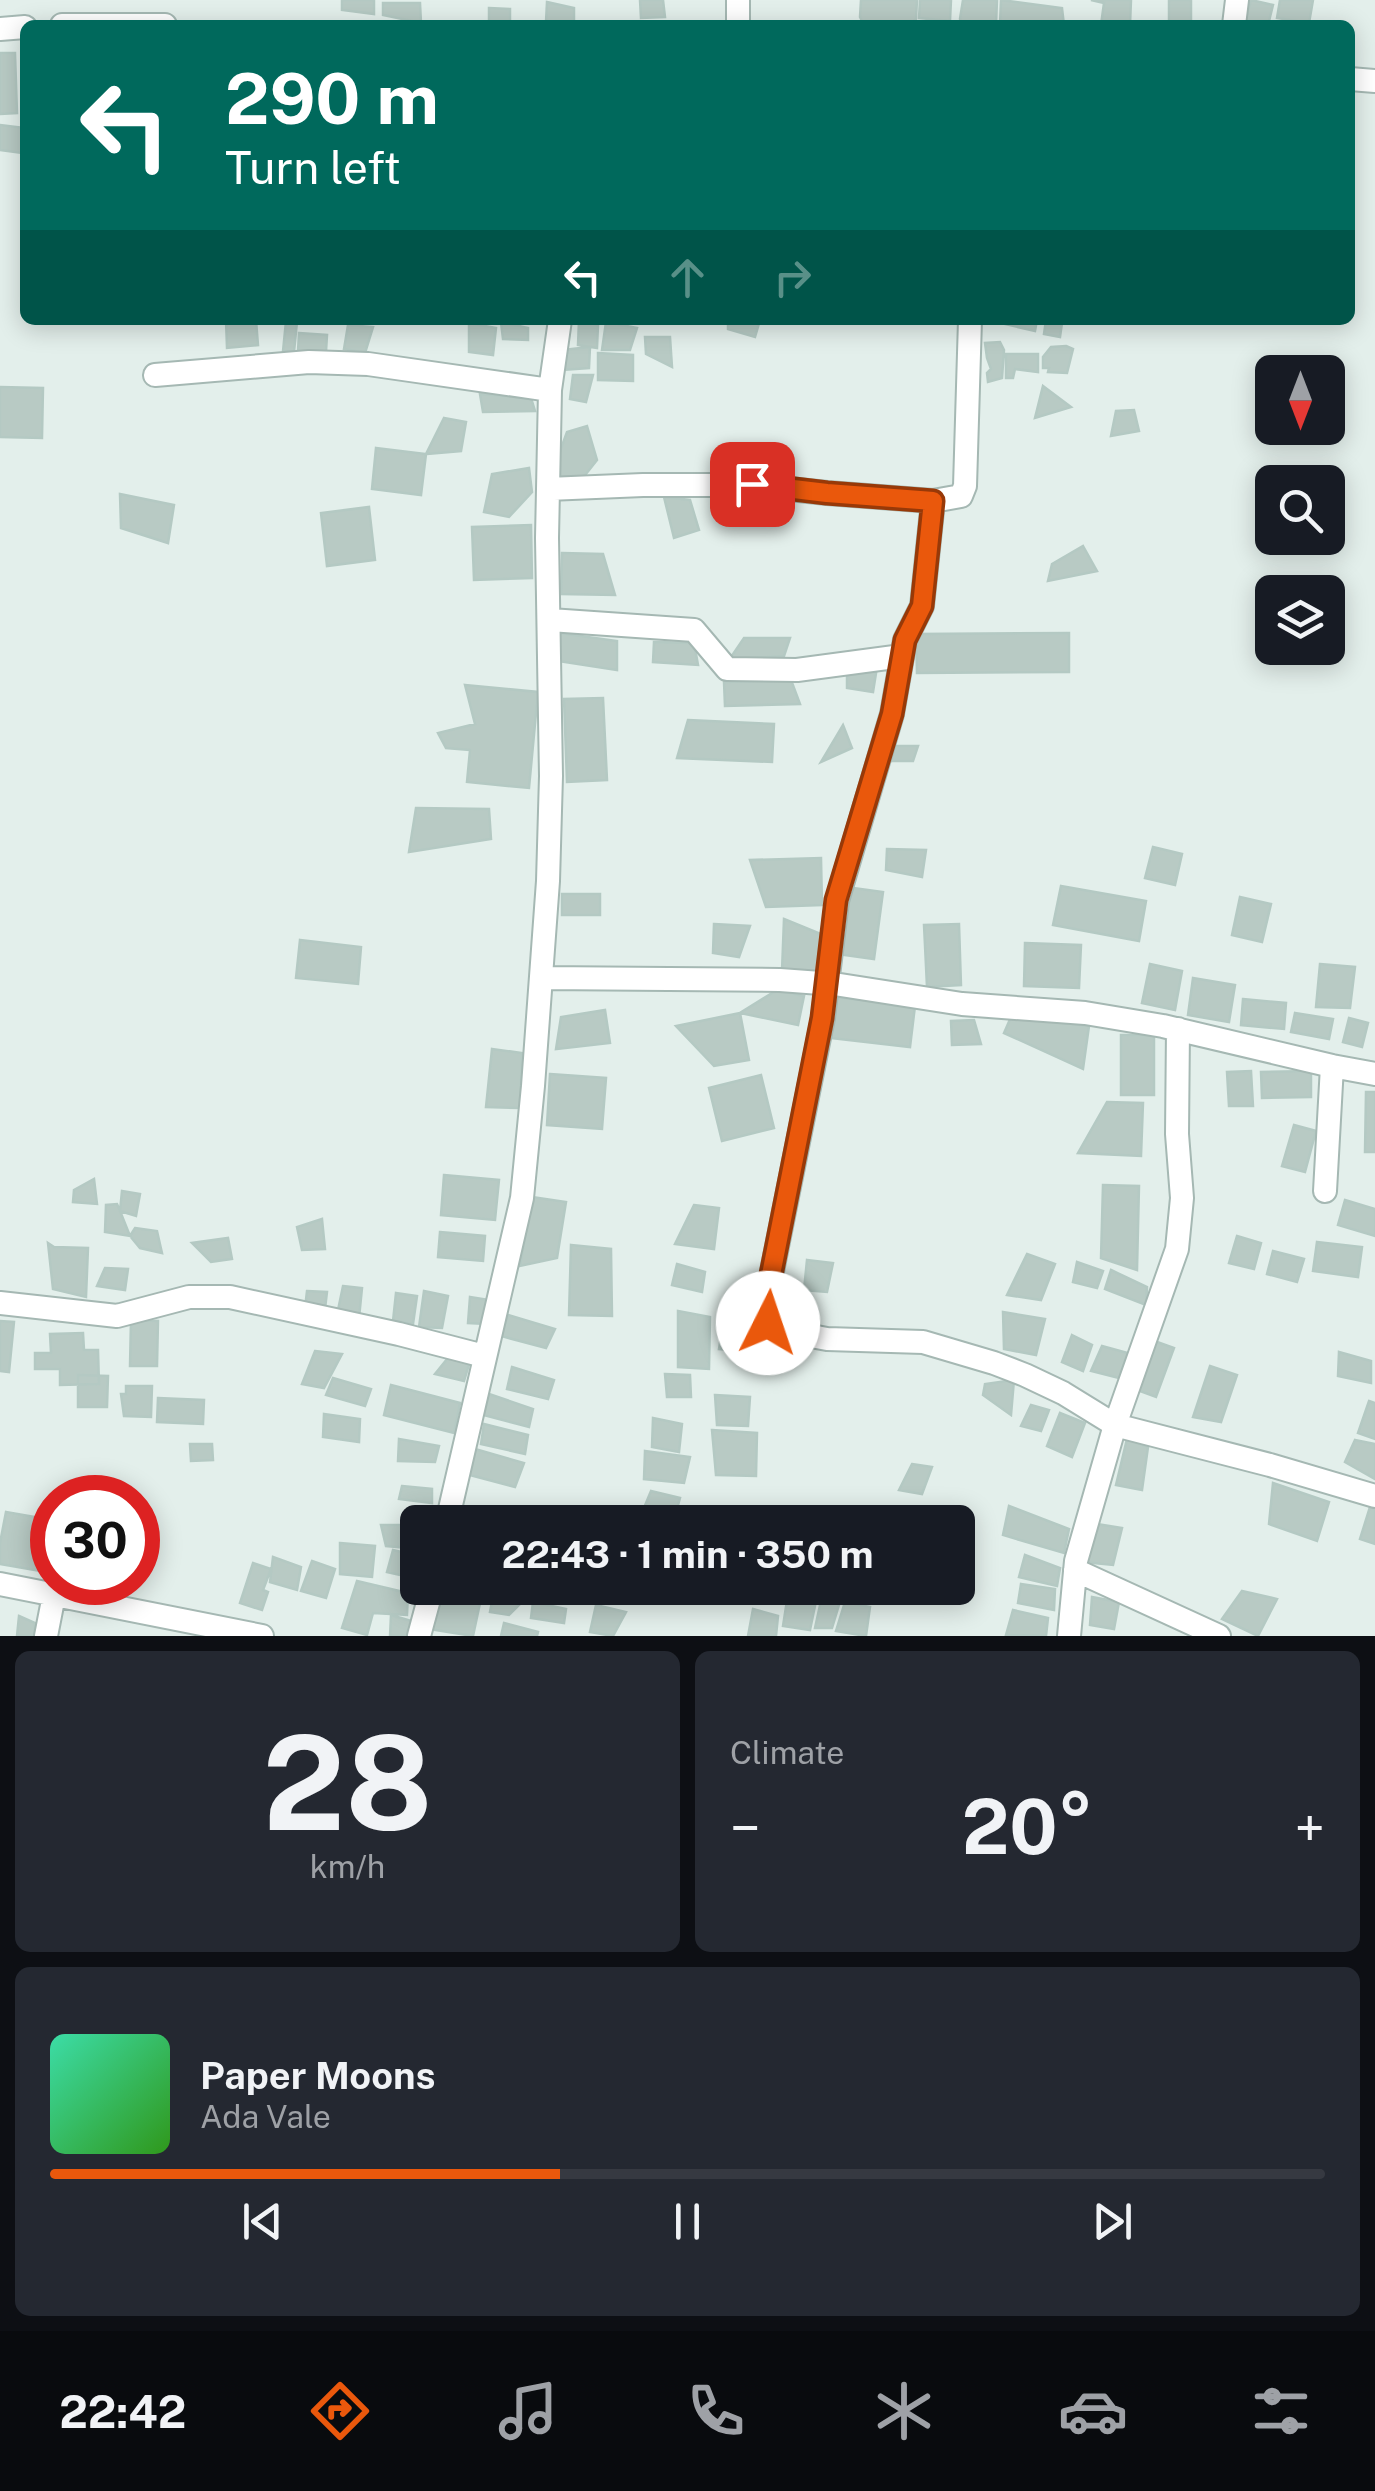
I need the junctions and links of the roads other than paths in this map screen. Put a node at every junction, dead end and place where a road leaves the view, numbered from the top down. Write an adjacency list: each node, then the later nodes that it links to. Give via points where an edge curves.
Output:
1 (86, 12): 2 (street)
2 (135, 20)
3 (559, 325): 6 (street)
4 (970, 325): 8 (street, via 965,486 961,496)
5 (155, 376): 6 (street, via 309,362 368,364)
6 (550, 390): 7 (street)
7 (548, 489): 8 (street, via 752,484); 9 (street)
8 (933, 501): 10 (street, via 922,606)
9 (550, 620): 10 (street, via 694,630 727,668 797,670); 11 (street)
10 (902, 656): 12 (street, via 892,714 836,900)
11 (542, 978): 12 (street); 18 (street, via 522,1198)
12 (827, 984): 13 (street); 19 (street, via 764,1310 768,1323 827,1339 922,1342 1024,1375)
13 (1178, 1030): 14 (street); 19 (street, via 1178,1249)
14 (1332, 1066): 15 (street); 16 (street)
15 (1375, 1074)
16 (1325, 1190)
17 (0, 1303): 18 (street, via 117,1316 189,1298 230,1298)
18 (484, 1356): 21 (street)
19 (1115, 1426): 20 (street); 22 (street)
20 (1375, 1496)
21 (451, 1505)
22 (1075, 1570): 31 (street); 32 (street)
23 (0, 1584): 24 (street)
24 (30, 1590)
25 (52, 1605): 28 (street)
26 (108, 1605): 29 (street)
27 (427, 1605): 30 (street)
28 (46, 1636)
29 (262, 1636)
30 (419, 1636)
31 (1068, 1636)
32 (1219, 1636)

